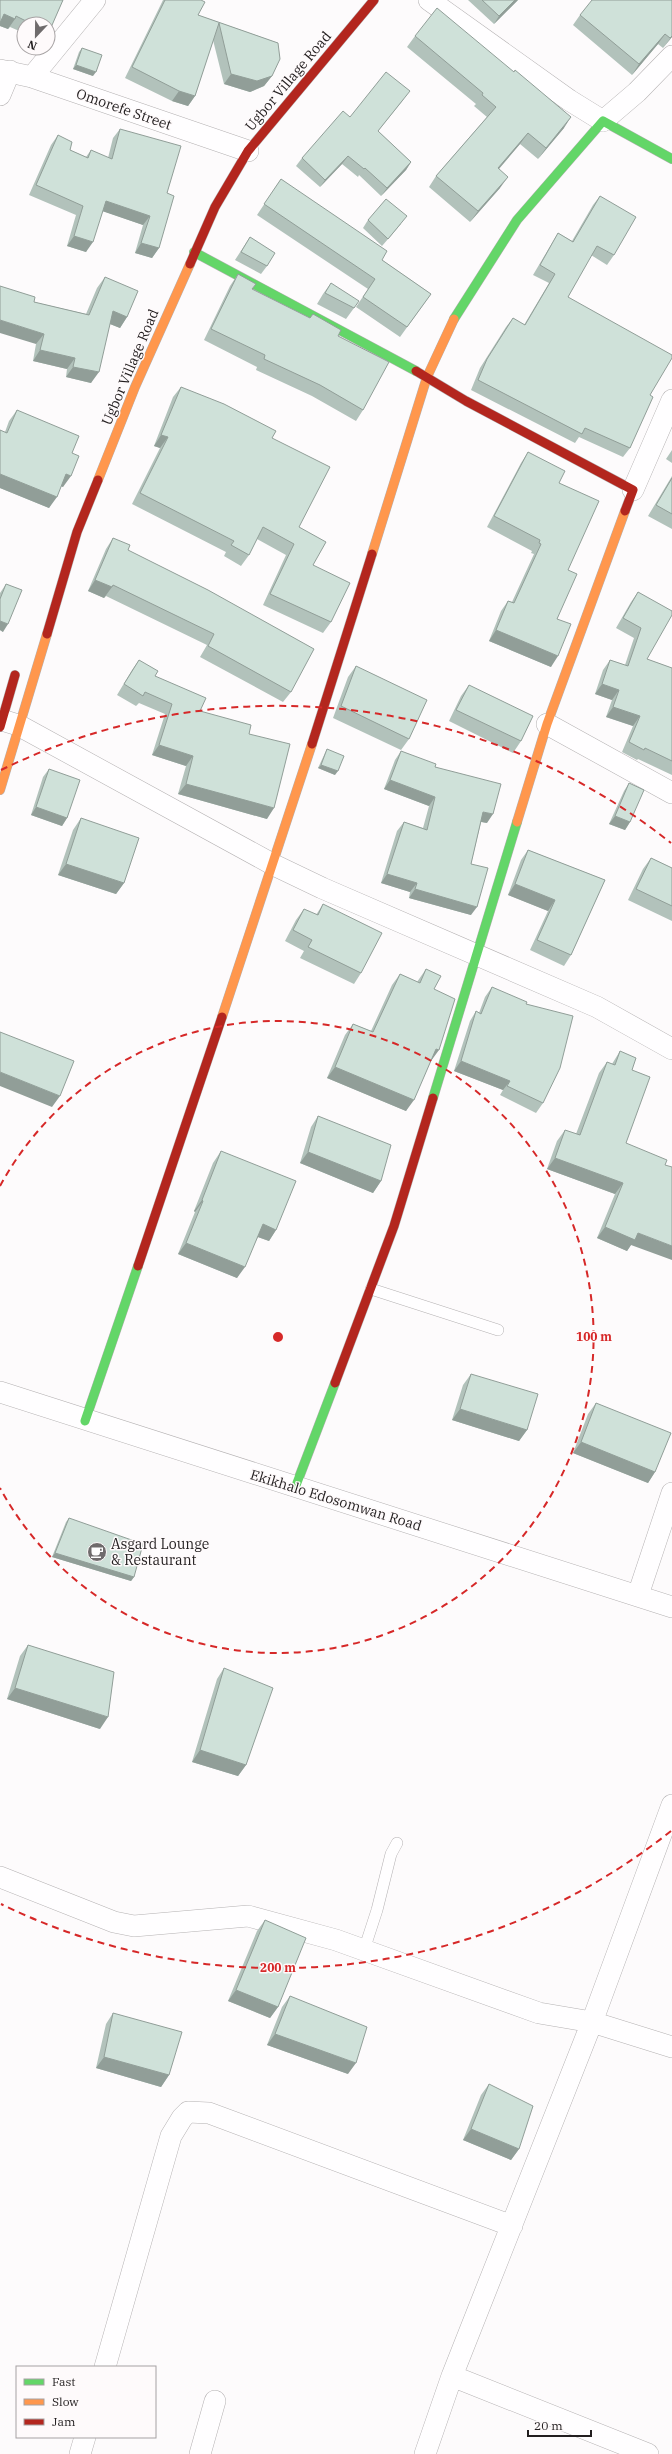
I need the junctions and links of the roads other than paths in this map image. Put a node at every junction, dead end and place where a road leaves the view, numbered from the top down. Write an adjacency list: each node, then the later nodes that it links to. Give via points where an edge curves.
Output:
1 (94, 0): 6 (street)
2 (374, 0): 9 (street, Ugbor Village Road)
3 (429, 0): 8 (street, via 569,100)
4 (672, 56): 8 (street, via 637,92)
5 (5, 70): 6 (street, Omorefe Street); 7 (street)
6 (32, 77): 9 (street, Omorefe Street)
7 (0, 95)
8 (603, 120): 10 (street); 12 (street, via 517,220 494,253 460,307)
9 (248, 151): 11 (street, Ugbor Village Road)
10 (672, 159)
11 (194, 252): 12 (street); 17 (street, Ugbor Village Road, via 135,387 77,532)
12 (427, 377): 14 (street, via 466,402); 23 (street)
13 (672, 400): 14 (street)
14 (633, 490): 20 (street)
15 (5, 670): 16 (street)
16 (15, 675): 17 (street); 18 (street, Ugbor Village Road)
17 (31, 683): 19 (street, Ugbor Village Road)
18 (4, 698): 19 (street); 19 (street, Ugbor Village Road)
19 (11, 719): 21 (street, Ugbor Village Road); 23 (street)
20 (547, 724): 22 (street); 24 (street)
21 (0, 790)
22 (672, 793)
23 (274, 865): 24 (street); 29 (street)
24 (476, 955): 25 (street, via 597,1007); 26 (street, via 394,1226)
25 (672, 1049)
26 (371, 1289): 27 (lane); 30 (street)
27 (498, 1330)
28 (0, 1392): 29 (street, Ekikhalo Edosomwan Road)
29 (85, 1421): 30 (street, Ekikhalo Edosomwan Road)
30 (296, 1488): 32 (street, Ekikhalo Edosomwan Road)
31 (672, 1493): 32 (street)
32 (638, 1595): 33 (street, Ekikhalo Edosomwan Road)
33 (672, 1607)
34 (672, 1805): 38 (street)
35 (397, 1843): 37 (lane, via 391,1854 378,1910)
36 (0, 1877): 37 (street, via 114,1922 134,1926 248,1916)
37 (364, 1950): 38 (street, via 539,2013)
38 (592, 2022): 39 (street); 40 (street)
39 (672, 2047)
40 (512, 2226): 41 (street, via 209,2113 188,2112 171,2136); 42 (street)
41 (105, 2366)
42 (452, 2376): 47 (street); 48 (street)
43 (215, 2401): 46 (street)
44 (85, 2438): 45 (street)
45 (80, 2454)
46 (200, 2454)
47 (426, 2454)
48 (648, 2454)

